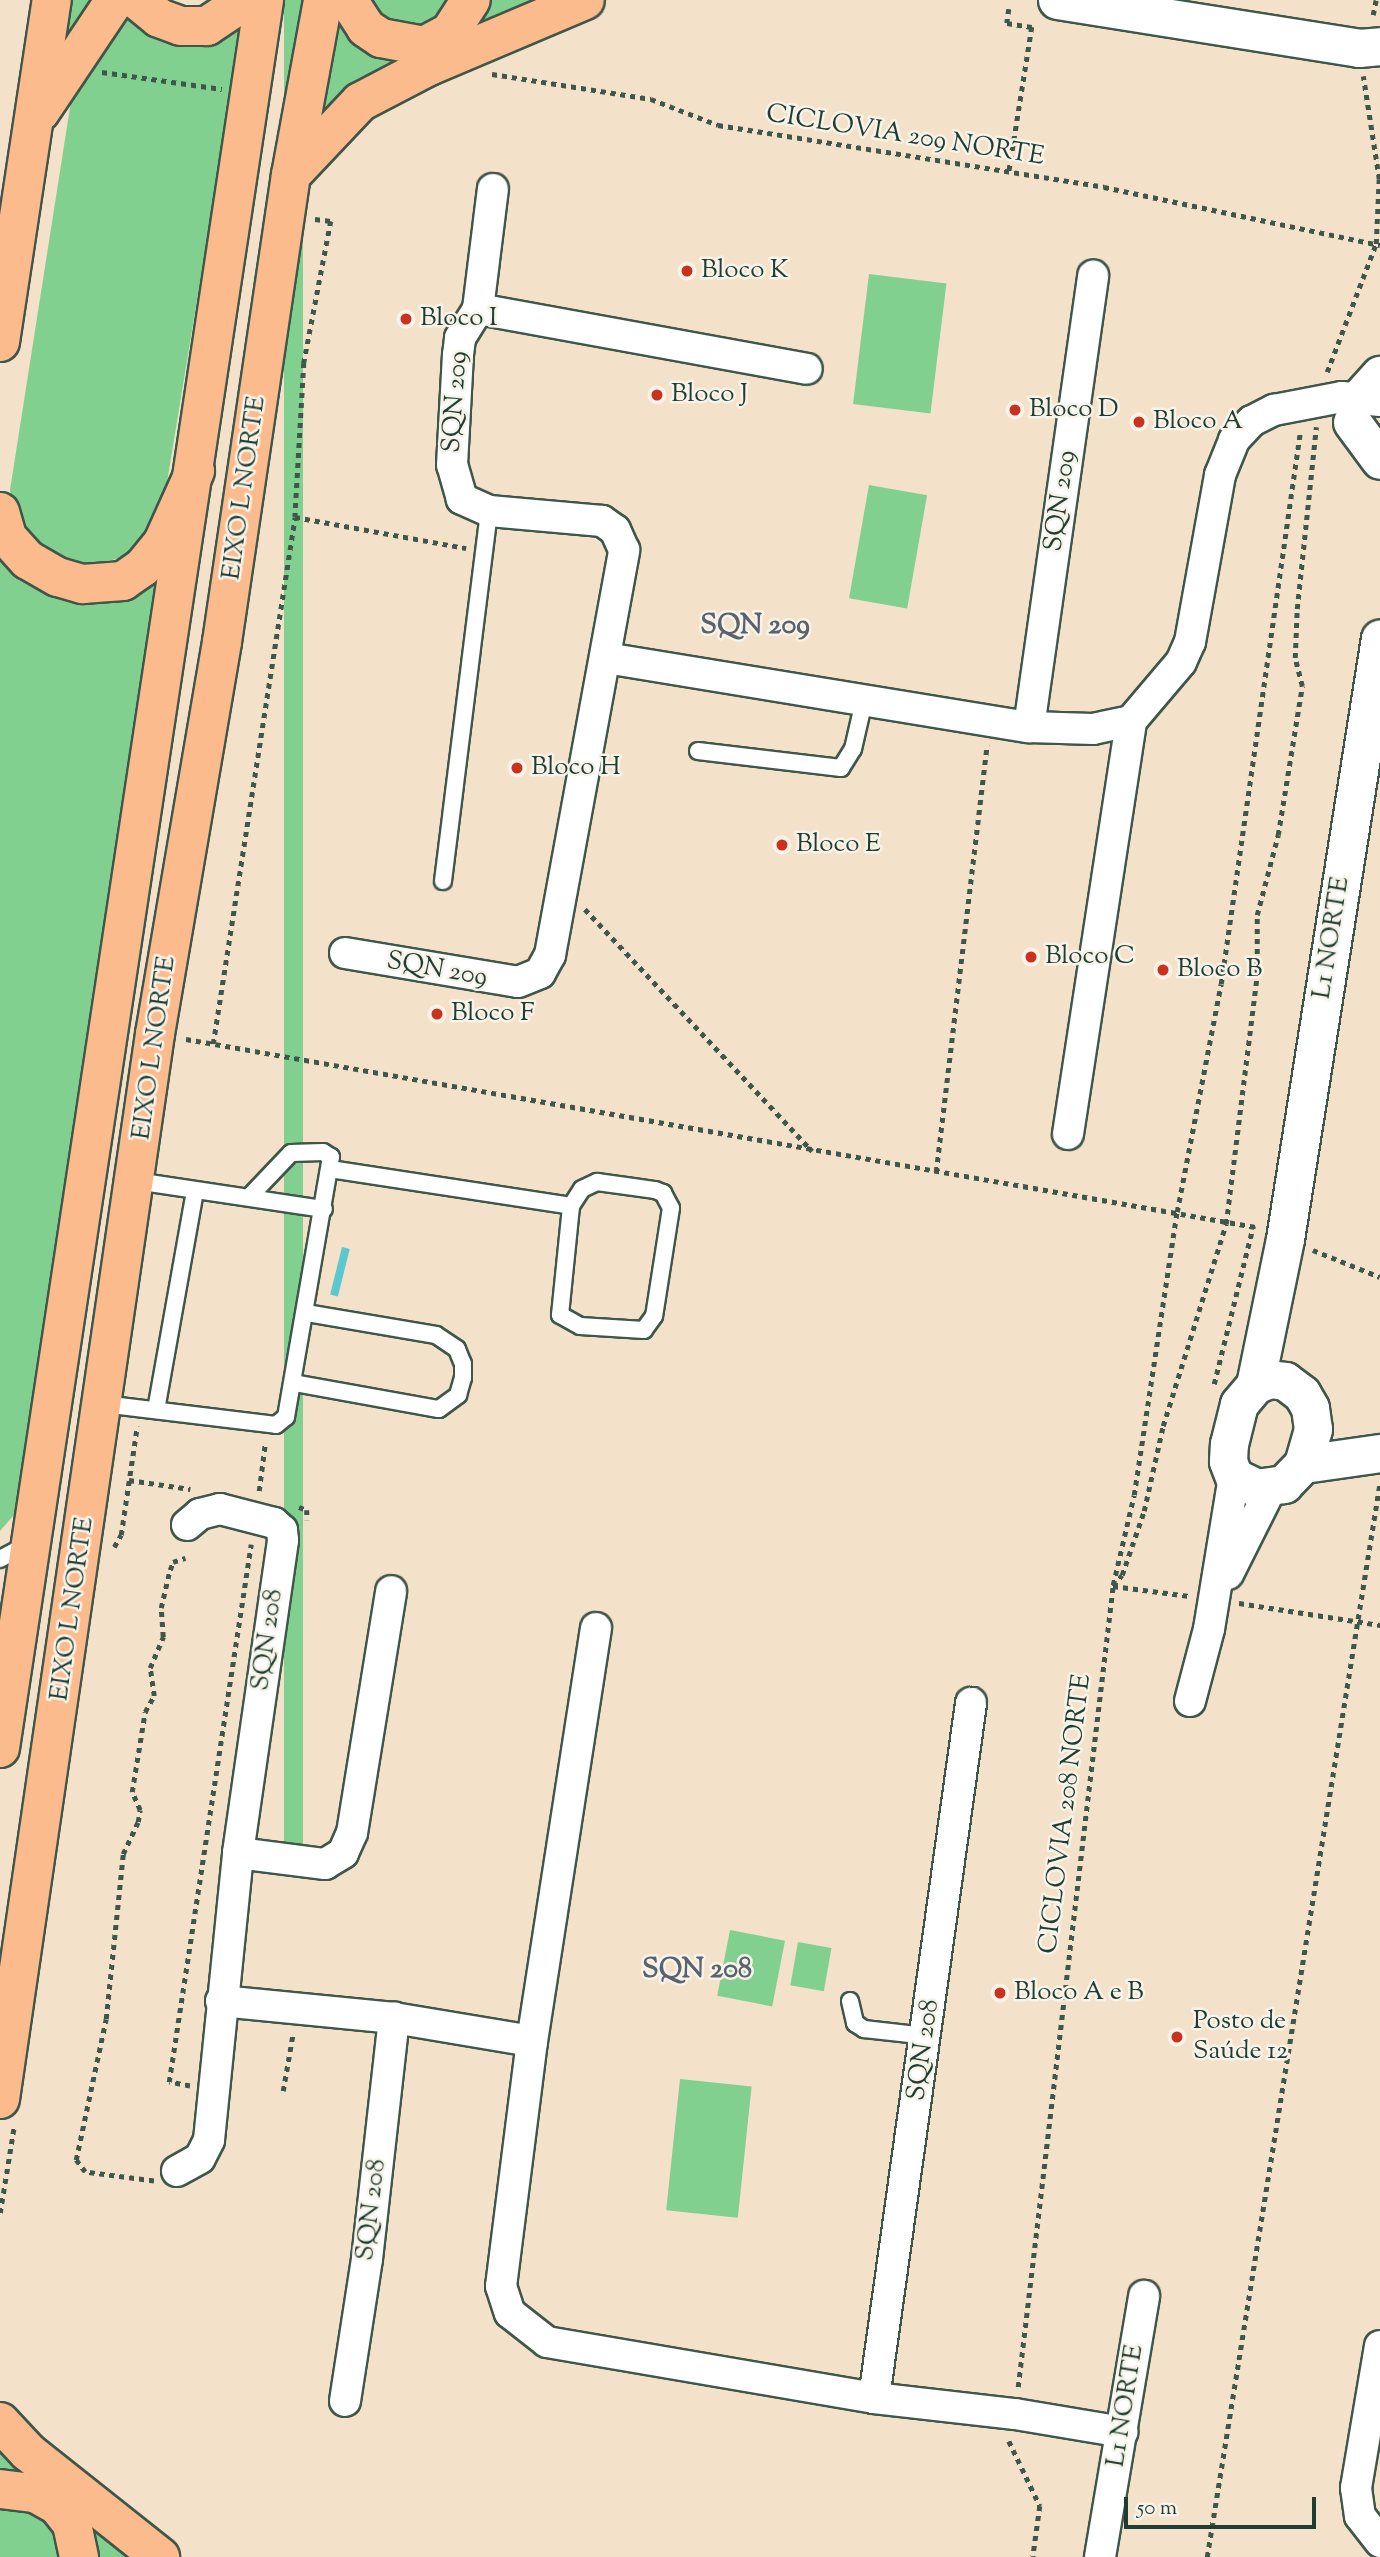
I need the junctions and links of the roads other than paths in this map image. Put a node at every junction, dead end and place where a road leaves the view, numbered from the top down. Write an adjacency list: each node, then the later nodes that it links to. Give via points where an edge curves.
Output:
1 (52, 0): 12 (main road)
2 (115, 0): 12 (main road)
3 (137, 0): 4 (main road, via 159,19 207,26)
4 (246, 0)
5 (264, 0): 21 (main road, EIXO L NORTE)
6 (323, 0): 13 (main road, EIXO L NORTE)
7 (348, 0): 8 (main road, via 366,28 381,38 424,46 450,32)
8 (471, 0)
9 (585, 0): 13 (main road, via 429,66 360,102)
10 (1056, 0): 11 (street)
11 (1373, 42)
12 (33, 122): 17 (main road)
13 (291, 175): 34 (main road, EIXO L NORTE, via 222,642 155,1034)
14 (493, 189): 16 (street)
15 (1093, 276): 28 (street, SQN 209)
16 (478, 309): 18 (street); 23 (street, SQN 209, via 460,338 452,464 462,499)
17 (0, 342)
18 (807, 369)
19 (1349, 405): 20 (street); 27 (street, via 1274,410 1252,421 1234,440 1220,475 1190,642 1174,671)
20 (1380, 460)
21 (195, 471): 22 (main road, via 163,542 143,567 123,581 83,584 58,577 28,559 7,537); 50 (main road, EIXO L NORTE)
22 (0, 512)
23 (489, 512): 25 (street, SQN 209, via 584,517 615,530 624,550); 30 (lane)
24 (1380, 638): 41 (street, L1 NORTE, via 1285,1239)
25 (606, 659): 26 (street); 31 (street, SQN 209, via 550,955 531,981 500,981)
26 (864, 701): 28 (street); 29 (lane, via 853,749 841,768)
27 (1131, 721): 28 (street, via 1093,729); 32 (street)
28 (1029, 727)
29 (698, 751)
30 (443, 881)
31 (345, 953)
32 (1068, 1135)
33 (330, 1169): 36 (lane, via 331,1157 323,1152 291,1153); 37 (lane); 38 (lane)
34 (136, 1181): 35 (lane); 42 (main road, EIXO L NORTE)
35 (195, 1190): 36 (lane); 43 (lane)
36 (250, 1196): 38 (lane)
37 (571, 1206): 37 (lane, via 559,1307 562,1317 580,1326 644,1330 654,1316 671,1208 668,1199 655,1189 597,1182 582,1189)
38 (324, 1209): 39 (lane)
39 (306, 1313): 40 (lane); 40 (lane, via 436,1335 457,1349 463,1378 458,1395 439,1409)
40 (294, 1383): 43 (lane, via 289,1412 276,1425)
41 (1270, 1383): 44 (street, via 1303,1394); 47 (street, via 1239,1405 1228,1461)
42 (103, 1404): 43 (lane); 64 (main road, EIXO L NORTE)
43 (156, 1410)
44 (1313, 1418): 45 (street); 46 (street)
45 (1380, 1451): 46 (street)
46 (1303, 1464): 48 (street, via 1284,1484)
47 (1234, 1477): 48 (street, via 1257,1488); 53 (street)
48 (1270, 1488): 53 (street)
49 (187, 1525): 58 (street, SQN 208, via 200,1514 220,1509 274,1523 282,1530)
50 (33, 1541): 51 (lane); 57 (main road, EIXO L NORTE)
51 (0, 1559)
52 (391, 1591): 58 (street, via 352,1833 343,1853 325,1864)
53 (1215, 1600): 55 (street)
54 (596, 1628): 63 (street)
55 (1190, 1701)
56 (971, 1703): 62 (street, SQN 208)
57 (2, 1724)
58 (238, 1853): 59 (street, SQN 208)
59 (221, 2001): 61 (street); 65 (street, SQN 208, via 207,2148 191,2165)
60 (850, 2001): 62 (lane, via 855,2023 864,2029)
61 (394, 2018): 63 (street); 69 (street, SQN 208, via 367,2259)
62 (926, 2036): 68 (street, SQN 208)
63 (531, 2041): 68 (street, via 501,2286 517,2321 547,2342)
64 (0, 2099)
65 (177, 2171)
66 (1144, 2296): 71 (street, L1 NORTE)
67 (1380, 2346): 73 (street, via 1356,2488 1360,2516)
68 (874, 2398): 71 (street)
69 (345, 2400)
70 (0, 2422): 75 (main road, via 28,2452)
71 (1123, 2432): 76 (street, L1 NORTE)
72 (0, 2489): 74 (main road, via 35,2493 58,2506 77,2535)
73 (1380, 2542)
74 (79, 2557)
75 (160, 2557)
76 (1100, 2557)

